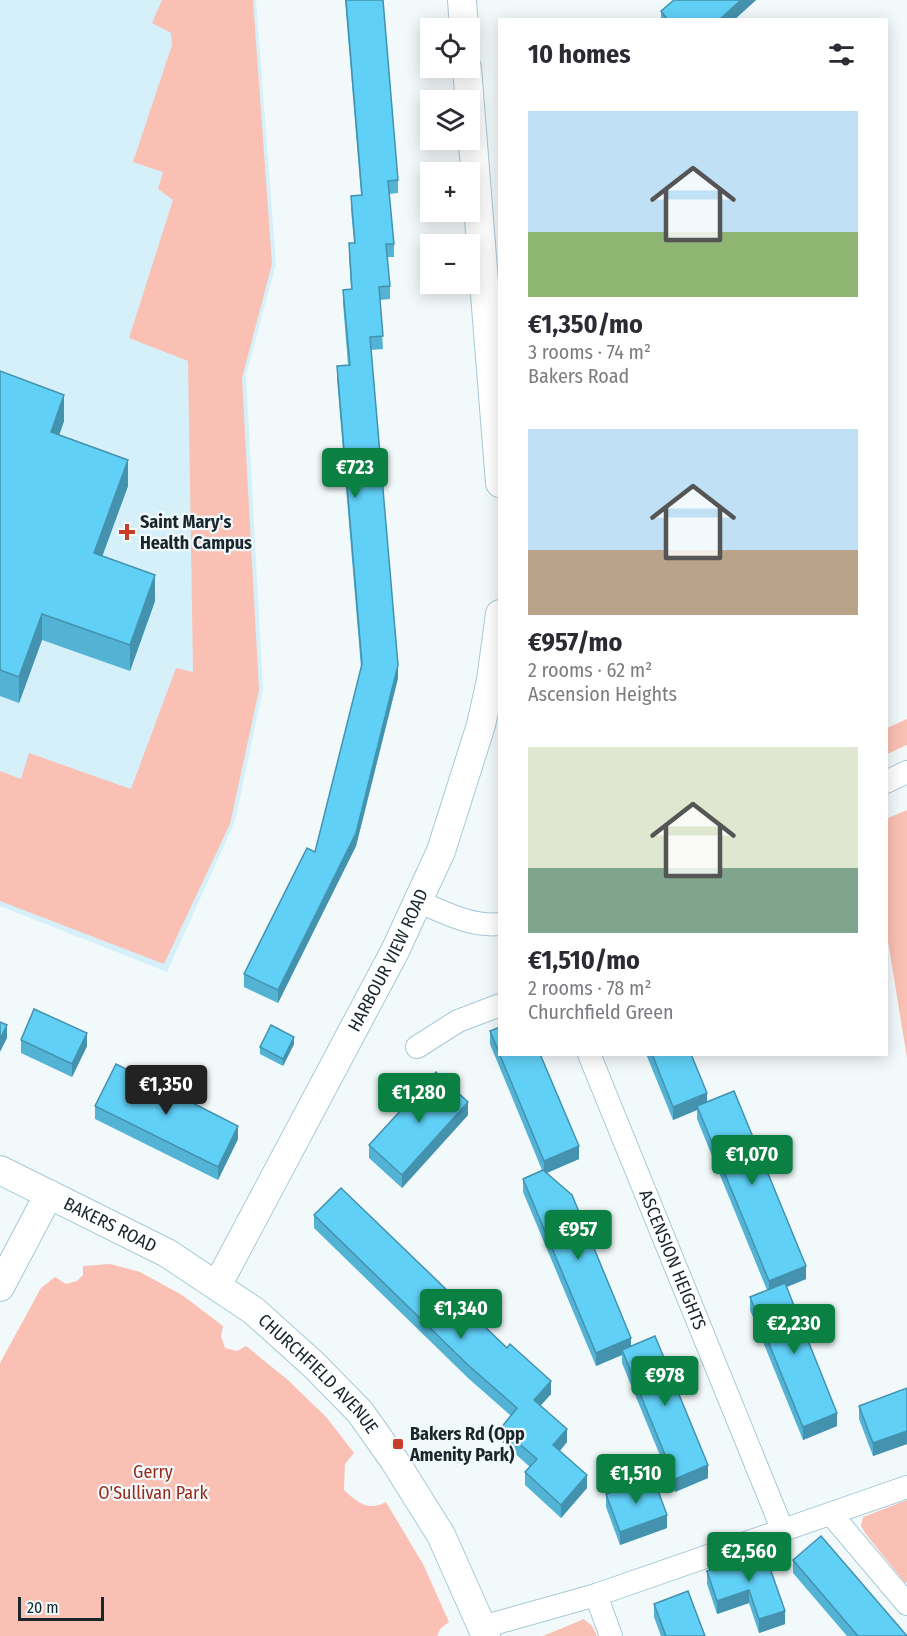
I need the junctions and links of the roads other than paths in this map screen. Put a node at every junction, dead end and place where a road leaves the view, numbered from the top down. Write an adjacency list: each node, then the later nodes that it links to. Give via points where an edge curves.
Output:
1 (462, 0): 2 (street)
2 (463, 18)
3 (468, 78): 4 (street)
4 (498, 458)
5 (498, 629): 8 (street, HARBOUR VIEW ROAD, via 481,725 453,817)
6 (907, 772): 7 (street)
7 (888, 781)
8 (419, 902): 9 (street, via 461,919); 15 (street, HARBOUR VIEW ROAD)
9 (498, 924)
10 (498, 1006): 11 (street, via 458,1021)
11 (417, 1047)
12 (589, 1056): 19 (street, ASCENSION HEIGHTS)
13 (0, 1170): 14 (street, BAKERS ROAD)
14 (49, 1194): 15 (street, BAKERS ROAD, via 167,1253); 16 (street)
15 (218, 1286): 22 (street, CHURCHFIELD AVENUE, via 254,1311 360,1413 441,1535)
16 (0, 1287)
17 (907, 1486): 18 (street)
18 (831, 1514): 19 (street); 21 (street)
19 (783, 1531): 20 (street)
20 (596, 1595): 22 (street); 23 (street)
21 (907, 1604)
22 (484, 1632)
23 (611, 1636)

